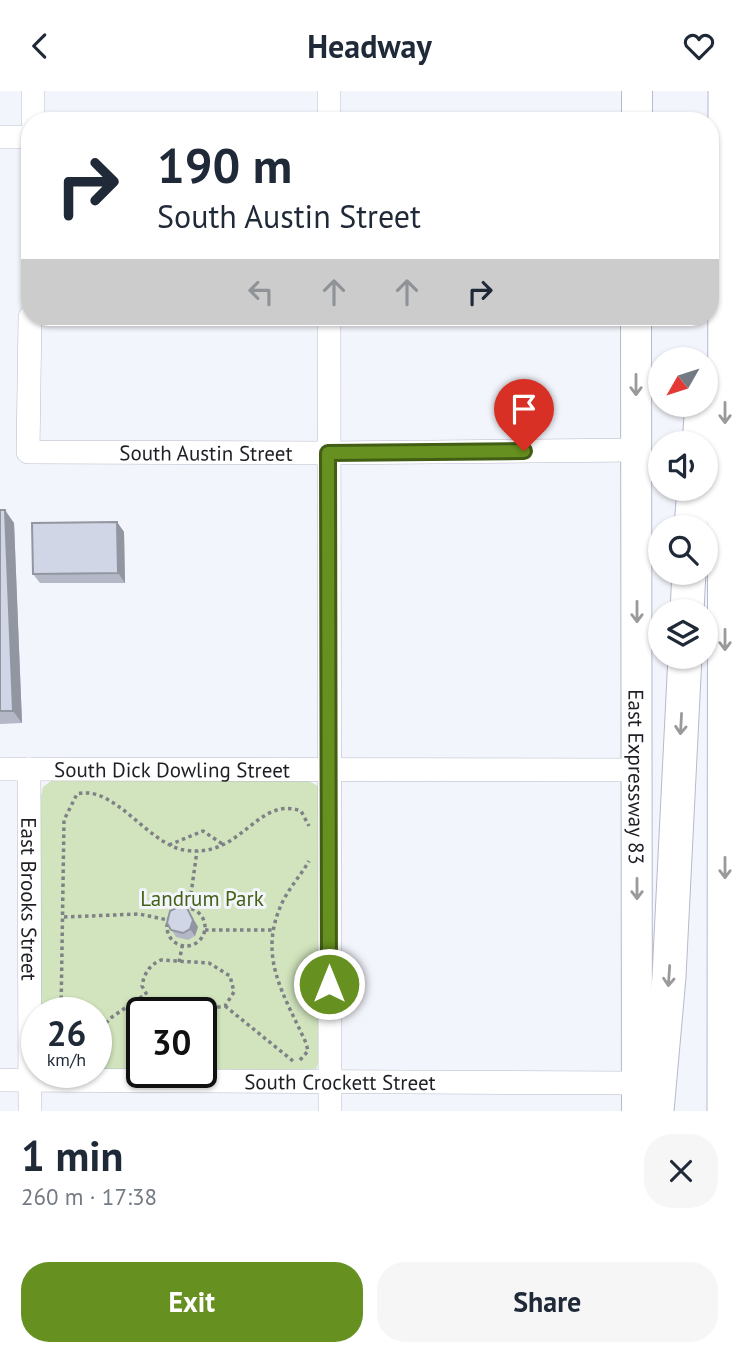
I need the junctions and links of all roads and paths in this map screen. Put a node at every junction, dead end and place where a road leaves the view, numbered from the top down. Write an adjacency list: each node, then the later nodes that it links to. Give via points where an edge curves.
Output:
1 (33, 91): 5 (street)
2 (329, 91): 6 (street)
3 (637, 91): 7 (main road)
4 (725, 91): 10 (highway)
5 (33, 112)
6 (329, 112)
7 (637, 112)
8 (0, 137): 9 (street)
9 (21, 137)
10 (725, 271): 11 (highway); 51 (highway, one-way to 51)
11 (719, 304)
12 (30, 326): 18 (street, South Austin Street, via 28,452)
13 (329, 326): 18 (street)
14 (636, 326): 17 (main road, East Expressway 83, one-way to 17)
15 (715, 326): 16 (highway)
16 (711, 347)
17 (636, 450): 18 (street, South Austin Street); 23 (main road, East Expressway 83, one-way to 23)
18 (328, 453): 22 (street)
19 (683, 669): 50 (highway, one-way to 50, via 669,977)
20 (0, 769): 21 (street, South Dick Dowling Street)
21 (30, 769): 22 (street, South Dick Dowling Street); 37 (street, East Brooks Street)
22 (328, 769): 23 (street, South Dick Dowling Street); 42 (street)
23 (637, 770): 47 (main road, East Expressway 83, one-way to 47)
24 (311, 834): 26 (path, via 301,811 283,808 264,815 242,836)
25 (169, 845): 26 (path, via 203,831); 28 (path); 30 (path, via 107,799 77,794 64,820)
26 (224, 845): 28 (path)
27 (312, 849): 33 (path)
28 (197, 851): 29 (path)
29 (189, 908): 31 (path, via 176,910); 32 (path, via 201,915)
30 (64, 917): 31 (path, via 139,913); 38 (path)
31 (167, 920): 34 (path, via 169,938)
32 (205, 930): 33 (path); 34 (path, via 196,944)
33 (272, 930): 39 (path, via 274,972 306,1043 305,1057 294,1062 284,1056)
34 (182, 946): 35 (path)
35 (179, 962): 36 (path, via 154,963 143,979); 39 (path, via 209,963 230,976 234,992)
36 (144, 995): 41 (path)
37 (30, 997)
38 (62, 997)
39 (225, 1006): 40 (path)
40 (217, 1007)
41 (112, 1017)
42 (330, 1079): 45 (street, South Crockett Street); 47 (street, South Crockett Street); 49 (street)
43 (0, 1080): 44 (street, South Crockett Street)
44 (21, 1080)
45 (112, 1080)
46 (30, 1088): 48 (street, East Brooks Street)
47 (637, 1097)
48 (30, 1111)
49 (330, 1111)
50 (657, 1111)
51 (724, 1111)

